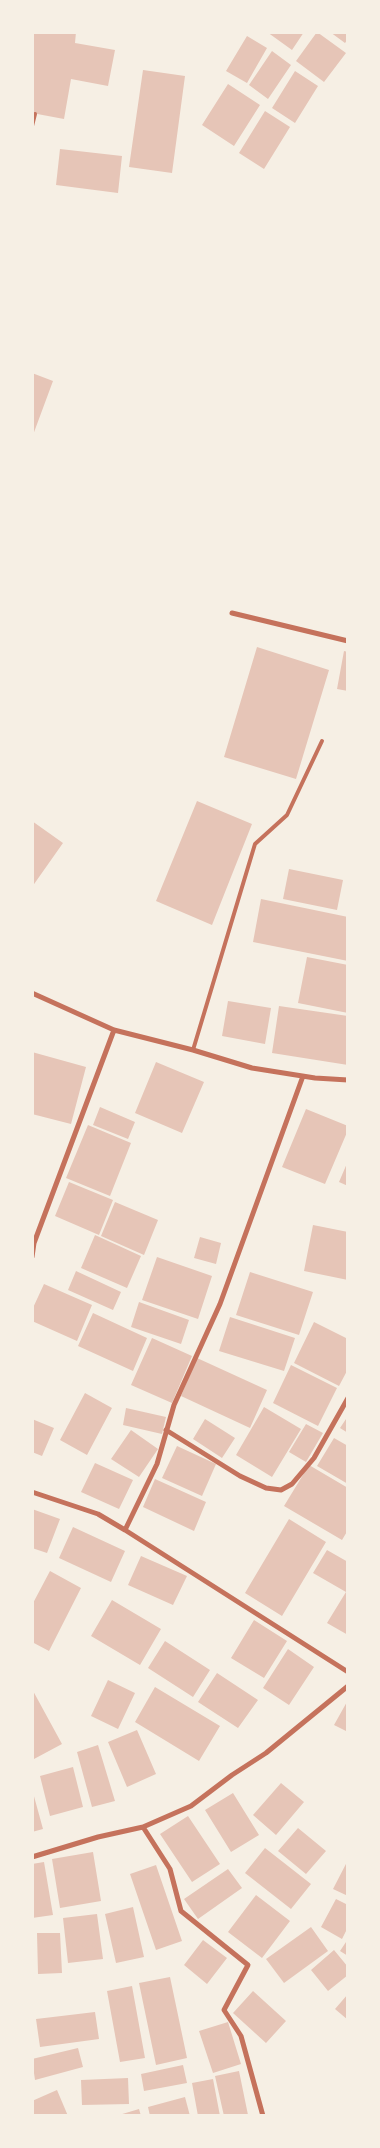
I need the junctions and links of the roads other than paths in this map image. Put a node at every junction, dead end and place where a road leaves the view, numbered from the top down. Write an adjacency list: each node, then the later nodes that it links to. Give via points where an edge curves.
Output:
1 (36, 114): 2 (lane)
2 (32, 126)
3 (232, 613): 4 (street)
4 (348, 641)
5 (322, 741): 8 (lane, via 287,815 255,844)
6 (32, 993): 7 (street)
7 (114, 1030): 8 (street); 11 (street, via 34,1244)
8 (193, 1050): 9 (street, via 252,1068)
9 (303, 1076): 10 (street); 13 (street, via 220,1304 174,1404)
10 (348, 1080)
11 (32, 1257)
12 (348, 1398): 13 (street, via 314,1458 292,1484 281,1490 266,1488 240,1476)
13 (166, 1430): 15 (street, via 157,1464)
14 (32, 1492): 15 (street, via 98,1514)
15 (125, 1530): 16 (street)
16 (348, 1672)
17 (348, 1686): 18 (street, via 266,1753 191,1806)
18 (143, 1827): 19 (street); 20 (street, via 170,1869 181,1911 248,1965 224,2010 241,2036)
19 (32, 1857)
20 (263, 2116)

